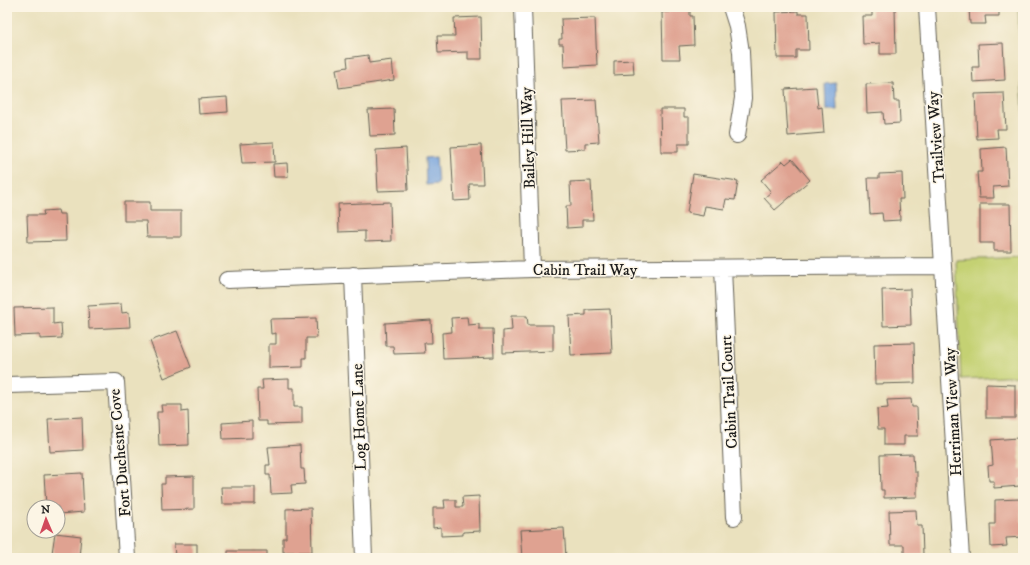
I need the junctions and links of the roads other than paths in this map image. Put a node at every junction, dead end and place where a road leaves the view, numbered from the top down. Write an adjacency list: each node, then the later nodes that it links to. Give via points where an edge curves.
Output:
1 (523, 7): 7 (street, Bailey Hill Way)
2 (731, 7): 4 (street, via 741,52 743,98)
3 (928, 7): 5 (street, Trailview Way)
4 (738, 135)
5 (943, 266): 6 (street, Cabin Trail Way); 14 (street, Herriman View Way)
6 (723, 268): 7 (street, Cabin Trail Way); 11 (street, Cabin Trail Court)
7 (532, 269): 8 (street, Cabin Trail Way)
8 (353, 275): 9 (street, Cabin Trail Way); 13 (street, Log Home Lane)
9 (227, 280)
10 (7, 385): 12 (street, Fort Duchesne Cove, via 116,382)
11 (734, 517)
12 (127, 558)
13 (364, 558)
14 (961, 558)

